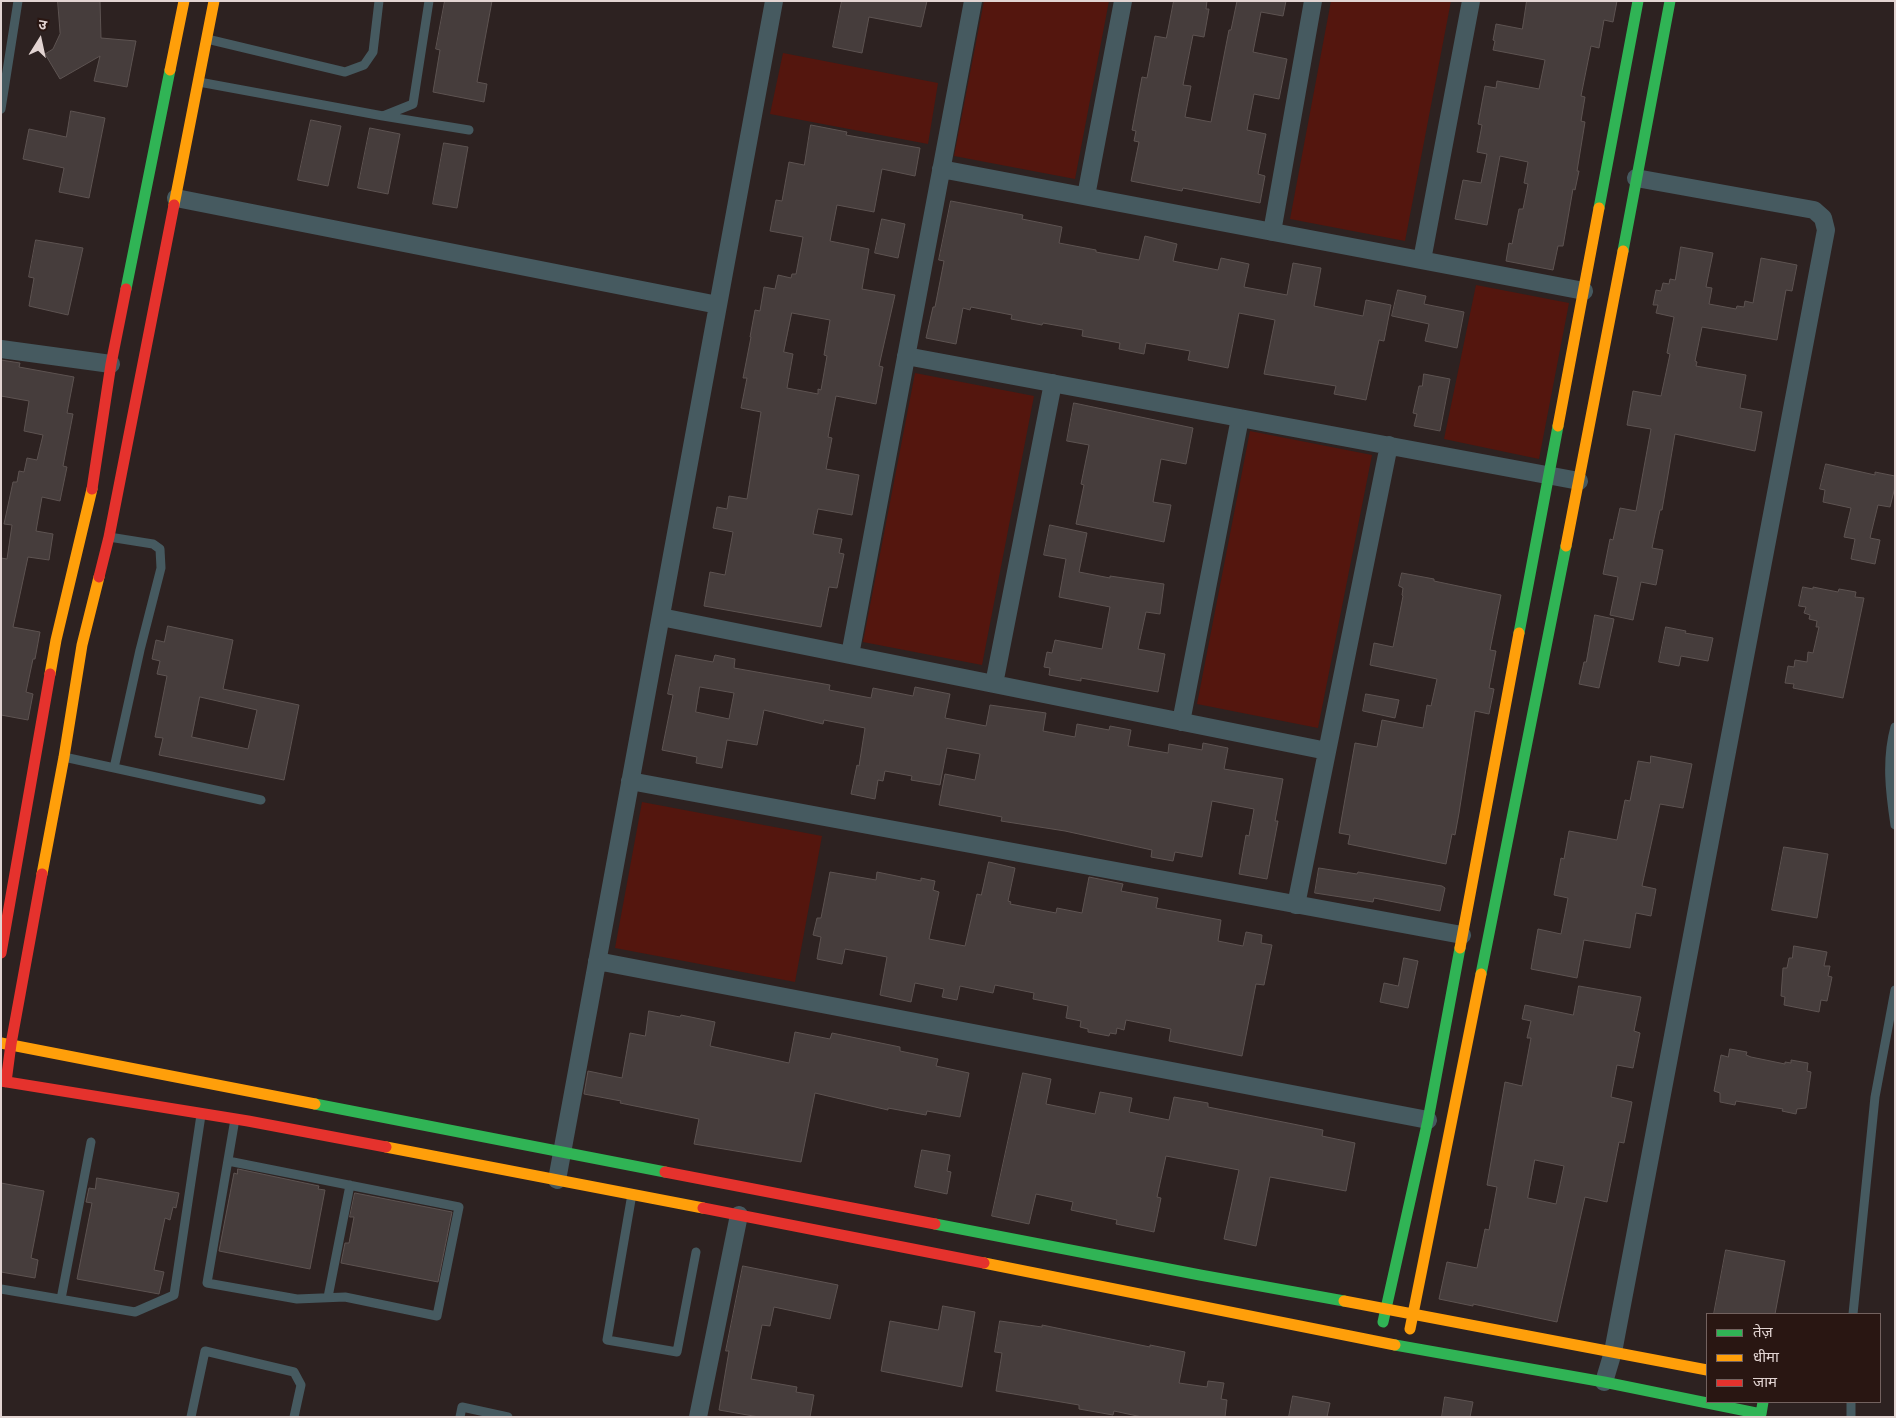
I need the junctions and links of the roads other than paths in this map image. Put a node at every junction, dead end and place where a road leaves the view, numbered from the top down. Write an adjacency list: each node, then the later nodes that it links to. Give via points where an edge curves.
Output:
1 (18, 1): 14 (lane)
2 (184, 1): 29 (street)
3 (214, 1): 13 (street)
4 (379, 1): 13 (lane, via 373,52 364,65 345,72)
5 (429, 1): 17 (lane, via 413,104)
6 (774, 1): 26 (street)
7 (973, 1): 19 (street)
8 (1124, 1): 21 (street)
9 (1313, 1): 23 (street)
10 (1471, 1): 24 (street)
11 (1638, 1): 25 (street)
12 (1670, 1): 20 (street)
13 (207, 38): 15 (street)
14 (5, 59): 16 (lane)
15 (199, 82): 17 (lane); 22 (street)
16 (1, 107)
17 (383, 116): 18 (lane)
18 (469, 130)
19 (941, 169): 21 (street); 28 (street)
20 (1636, 178): 34 (street); 73 (street, via 1814,210 1823,218 1826,230)
21 (1086, 196): 23 (street)
22 (176, 198): 26 (street); 35 (street)
23 (1272, 232): 24 (street)
24 (1422, 260): 25 (street)
25 (1584, 291): 33 (street)
26 (718, 305): 36 (street)
27 (1, 349): 29 (street)
28 (906, 356): 30 (street); 37 (street)
29 (111, 364): 49 (street, via 92,492 56,640)
30 (1053, 383): 31 (street); 38 (street)
31 (1240, 418): 32 (street); 39 (street)
32 (1389, 445): 33 (street); 41 (street)
33 (1550, 475): 34 (street); 48 (street)
34 (1579, 481): 70 (street)
35 (109, 536): 42 (street, via 82,645); 43 (lane, via 153,544 160,549 162,568)
36 (661, 617): 37 (street); 44 (street)
37 (850, 655): 38 (street)
38 (994, 684): 39 (street)
39 (1182, 722): 41 (street)
40 (1895, 727): 46 (lane, via 1890,745 1889,771)
41 (1327, 751): 47 (street)
42 (64, 757): 43 (lane); 52 (street)
43 (114, 768): 45 (lane)
44 (630, 781): 47 (street); 50 (street)
45 (260, 800)
46 (1895, 825)
47 (1296, 905): 48 (street)
48 (1462, 935): 56 (street)
49 (1, 953)
50 (597, 962): 56 (street); 58 (street)
51 (1895, 990): 69 (lane, via 1875,1096)
52 (6, 1043): 53 (street); 58 (street)
53 (4, 1082): 54 (street)
54 (202, 1114): 55 (street); 67 (lane, via 174,1295 135,1312)
55 (235, 1119): 59 (lane); 60 (street)
56 (1428, 1120): 68 (street)
57 (91, 1142): 67 (lane)
58 (562, 1152): 60 (street); 68 (street)
59 (228, 1161): 61 (lane); 66 (lane, via 207,1283 297,1299)
60 (557, 1180): 62 (street)
61 (350, 1185): 66 (lane); 66 (lane, via 458,1207 437,1316 345,1297)
62 (632, 1194): 63 (street); 64 (lane, via 607,1340 677,1352)
63 (739, 1215): 71 (street); 84 (street)
64 (696, 1252)
65 (1, 1289): 67 (lane)
66 (328, 1297)
67 (61, 1299)
68 (1386, 1308): 70 (street); 71 (street)
69 (1853, 1313)
70 (1413, 1314): 72 (street); 73 (street)
71 (1379, 1341): 72 (street)
72 (1407, 1347): 75 (street)
73 (1613, 1352): 74 (street); 75 (street)
74 (1706, 1370)
75 (1604, 1382): 76 (street)
76 (1706, 1401)
77 (1718, 1403): 79 (street)
78 (1851, 1403): 85 (lane)
79 (1761, 1411)
80 (191, 1417): 81 (lane, via 205,1351 294,1372 301,1385)
81 (294, 1417)
82 (460, 1417): 83 (lane, via 462,1407)
83 (508, 1417)
84 (698, 1417)
85 (1851, 1417)

